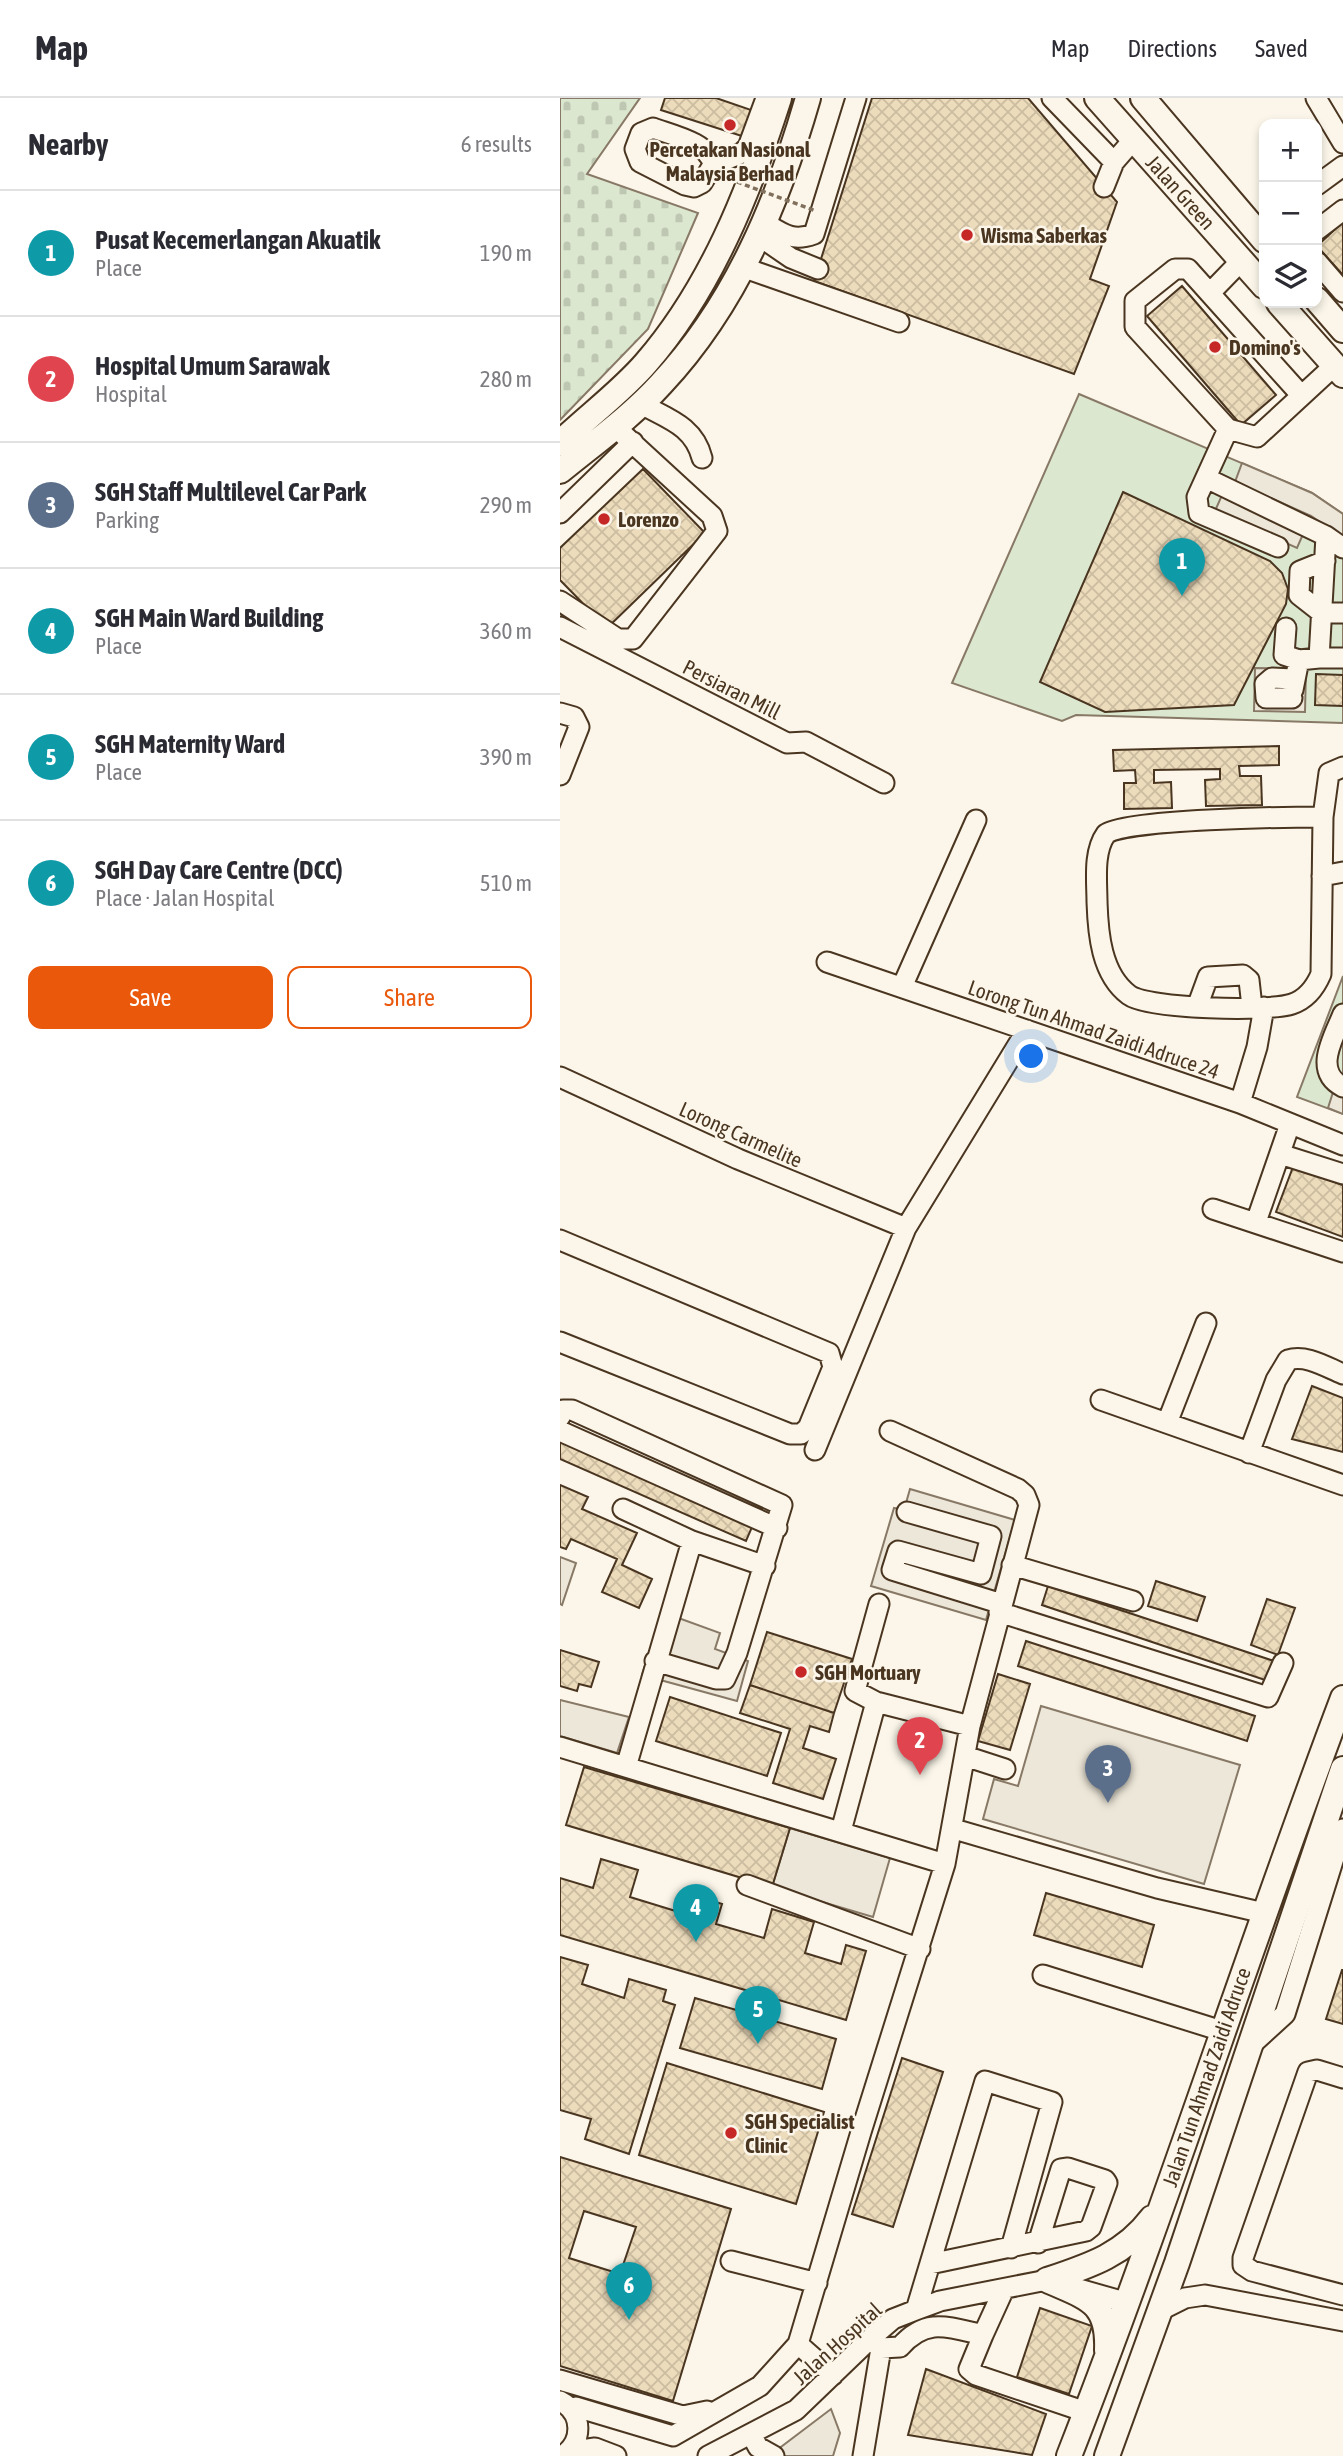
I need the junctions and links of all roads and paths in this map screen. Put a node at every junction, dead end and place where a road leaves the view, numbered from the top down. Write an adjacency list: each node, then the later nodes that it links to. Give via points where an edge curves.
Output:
1 (808, 98): 20 (main road, via 789,164)
2 (856, 98): 20 (street, via 814,234 789,238)
3 (1052, 98): 10 (street)
4 (1097, 98): 8 (main road, Jalan Green)
5 (1143, 98): 19 (main road, Jalan Green)
6 (1316, 98): 9 (street)
7 (770, 100): 11 (street, via 743,153); 39 (main road, via 737,212 678,323 645,365)
8 (1134, 139): 10 (street); 21 (main road, Jalan Green)
9 (1343, 143)
10 (1114, 162): 15 (street)
11 (713, 166)
12 (1343, 166): 14 (street)
13 (729, 179): 17 (path, bridge)
14 (1321, 182)
15 (1104, 187)
16 (1343, 210): 18 (street)
17 (816, 211)
18 (1322, 226)
19 (1259, 229)
20 (762, 230): 22 (main road); 24 (street, via 791,258)
21 (1242, 260): 25 (main road, Jalan Green); 27 (street)
22 (742, 267): 31 (street); 35 (main road, via 702,335)
23 (1322, 268): 26 (street)
24 (818, 269)
25 (1259, 280)
26 (1339, 288): 28 (street)
27 (1210, 293): 34 (street); 37 (street, via 1188,269 1175,269 1135,301 1133,316 1135,327)
28 (1322, 296)
29 (1322, 305): 32 (main road)
30 (1283, 308): 33 (main road)
31 (899, 322)
32 (1343, 330)
33 (1339, 370): 34 (street)
34 (1301, 395): 37 (street, via 1257,437)
35 (641, 404): 36 (main road); 40 (street, via 680,425 698,442)
36 (614, 426): 38 (street); 41 (main road)
37 (1228, 429): 42 (street)
38 (633, 442): 43 (street); 47 (street, via 712,516 717,531 633,639 618,639)
39 (560, 443)
40 (702, 458)
41 (560, 471)
42 (1206, 478): 44 (street); 45 (street, via 1197,497 1199,513)
43 (560, 513)
44 (1326, 536): 46 (street); 48 (street)
45 (1278, 547)
46 (1343, 548)
47 (560, 601)
48 (1322, 612): 49 (street); 52 (street)
49 (1343, 613)
50 (560, 627): 59 (street, Persiaran Mill, via 786,743 806,742)
51 (1286, 628): 54 (street, via 1284,655)
52 (1320, 658): 53 (street); 54 (street)
53 (1343, 658)
54 (1299, 660): 55 (street)
55 (1293, 696)
56 (560, 713): 58 (street, via 574,717 579,727)
57 (1343, 767): 60 (street, via 1329,773)
58 (560, 775)
59 (884, 783)
60 (1322, 817): 63 (street); 66 (street, via 1142,827 1111,831 1102,840 1097,870 1099,932 1114,976 1130,996 1140,1000)
61 (976, 820): 65 (street)
62 (1343, 872): 63 (street)
63 (1322, 876): 67 (street, via 1321,974 1317,983 1302,1000 1282,1007)
64 (827, 962): 65 (street, Lorong Tun Ahmad Zaidi Adruce 24)
65 (902, 987): 69 (street, Lorong Tun Ahmad Zaidi Adruce 24)
66 (1197, 1006): 67 (street); 67 (street, via 1208,977 1242,975)
67 (1258, 1007): 72 (street, via 1257,1047)
68 (1343, 1014): 71 (street, via 1326,1064 1329,1075)
69 (1027, 1030): 72 (street, Lorong Tun Ahmad Zaidi Adruce 24); 79 (street)
70 (560, 1077): 79 (street, Lorong Carmelite, via 738,1159)
71 (1343, 1087)
72 (1240, 1103): 73 (street, Lorong Tun Ahmad Zaidi Adruce 24)
73 (1290, 1125): 74 (street, Lorong Tun Ahmad Zaidi Adruce 24); 75 (street)
74 (1343, 1145)
75 (1280, 1154): 76 (street); 78 (street)
76 (1343, 1174)
77 (1213, 1209): 78 (street)
78 (1256, 1222): 81 (street)
79 (906, 1228): 90 (street)
80 (560, 1240): 83 (street, via 829,1353 833,1367 808,1428 790,1434)
81 (1343, 1252)
82 (1206, 1323): 87 (street)
83 (560, 1342)
84 (1343, 1374): 91 (street, via 1307,1359 1288,1360)
85 (1101, 1400): 87 (street)
86 (560, 1416): 95 (street, via 563,1410 572,1410 779,1503 783,1508)
87 (1167, 1423): 91 (street)
88 (560, 1431): 95 (street)
89 (890, 1431): 98 (street, via 1026,1494 1029,1506)
90 (815, 1450)
91 (1249, 1453): 92 (street)
92 (1343, 1485)
93 (623, 1510): 96 (street)
94 (907, 1512): 99 (street, via 991,1536)
95 (777, 1528): 97 (street)
96 (692, 1541): 97 (street); 103 (street)
97 (765, 1566): 103 (street, via 725,1678)
98 (1010, 1573): 99 (street); 100 (street); 102 (street)
99 (981, 1574): 102 (street, via 898,1551 892,1570)
100 (1133, 1601)
101 (880, 1604): 106 (street, via 855,1685 859,1695)
102 (1001, 1608): 104 (street, via 1268,1697); 107 (street)
103 (655, 1661): 110 (street)
104 (1283, 1663)
105 (1343, 1698): 118 (main road, Jalan Tun Ahmad Zaidi Adruce)
106 (876, 1702): 107 (street); 115 (street)
107 (970, 1726): 109 (street)
108 (560, 1747): 110 (street)
109 (965, 1756): 111 (street); 113 (street)
110 (626, 1767): 115 (street)
111 (1005, 1769)
112 (1341, 1787): 122 (main road, Jalan Tun Ahmad Zaidi Adruce)
113 (954, 1829): 116 (street); 118 (street, via 1157,1888)
114 (1343, 1829): 122 (street, via 1285,2014)
115 (841, 1831): 116 (street)
116 (946, 1864): 119 (street)
117 (747, 1885): 119 (street)
118 (1264, 1913): 121 (main road, Jalan Tun Ahmad Zaidi Adruce)
119 (919, 1949): 132 (street)
120 (1043, 1975): 121 (street)
121 (1222, 2031): 124 (main road, Jalan Tun Ahmad Zaidi Adruce)
122 (1251, 2045): 125 (main road, Jalan Tun Ahmad Zaidi Adruce)
123 (1343, 2078): 134 (street, via 1308,2072 1243,2258 1243,2265 1252,2271)
124 (1161, 2207): 131 (main road, via 1124,2249); 137 (main road, Jalan Tun Ahmad Zaidi Adruce)
125 (1192, 2218): 130 (main road, Jalan Tun Ahmad Zaidi Adruce); 137 (main road, via 1160,2283 1147,2297)
126 (1043, 2242): 127 (street)
127 (1011, 2248): 128 (street); 128 (street, via 1052,2102 985,2081)
128 (931, 2258): 138 (street)
129 (731, 2261): 132 (street)
130 (1177, 2263): 135 (street); 139 (main road, Jalan Tun Ahmad Zaidi Adruce)
131 (1047, 2280): 133 (street, Jalan Hospital); 137 (street, Jalan Hospital); 145 (main road, via 1101,2309 1108,2328)
132 (817, 2283): 144 (street)
133 (1004, 2289): 138 (street, Jalan Hospital); 142 (street)
134 (1321, 2291): 136 (street); 140 (street)
135 (1205, 2295): 139 (street, via 1185,2298); 140 (street)
136 (1343, 2295)
137 (1128, 2303): 145 (main road, Jalan Tun Ahmad Zaidi Adruce); 151 (main road, via 1138,2319 1138,2340)
138 (916, 2309): 143 (street, Jalan Hospital, via 893,2319)
139 (1161, 2310): 151 (main road, Jalan Tun Ahmad Zaidi Adruce)
140 (1315, 2316): 141 (street)
141 (1343, 2321)
142 (983, 2334): 143 (street, via 934,2325 913,2333 900,2347); 150 (street, via 969,2369 976,2375)
143 (876, 2342): 146 (street, Jalan Hospital); 160 (street)
144 (798, 2344): 146 (street); 149 (street, via 760,2386)
145 (1107, 2358): 150 (main road, Jalan Tun Ahmad Zaidi Adruce)
146 (834, 2375): 154 (street, Jalan Hospital, via 796,2410)
147 (560, 2380): 148 (street)
148 (640, 2403): 149 (street, via 684,2416); 153 (street, via 648,2417)
149 (719, 2409): 153 (street, via 673,2436)
150 (1086, 2412): 161 (main road, Jalan Tun Ahmad Zaidi Adruce)
151 (1123, 2413): 162 (main road, Jalan Tun Ahmad Zaidi Adruce)
152 (570, 2414): 153 (street, via 576,2407); 155 (street); 156 (street)
153 (634, 2424)
154 (752, 2436): 158 (street, Jalan Hospital); 159 (street, via 758,2447)
155 (595, 2448): 156 (street); 157 (street)
156 (565, 2454)
157 (616, 2456)
158 (708, 2456)
159 (774, 2456)
160 (863, 2456)
161 (1069, 2456)
162 (1107, 2456)

